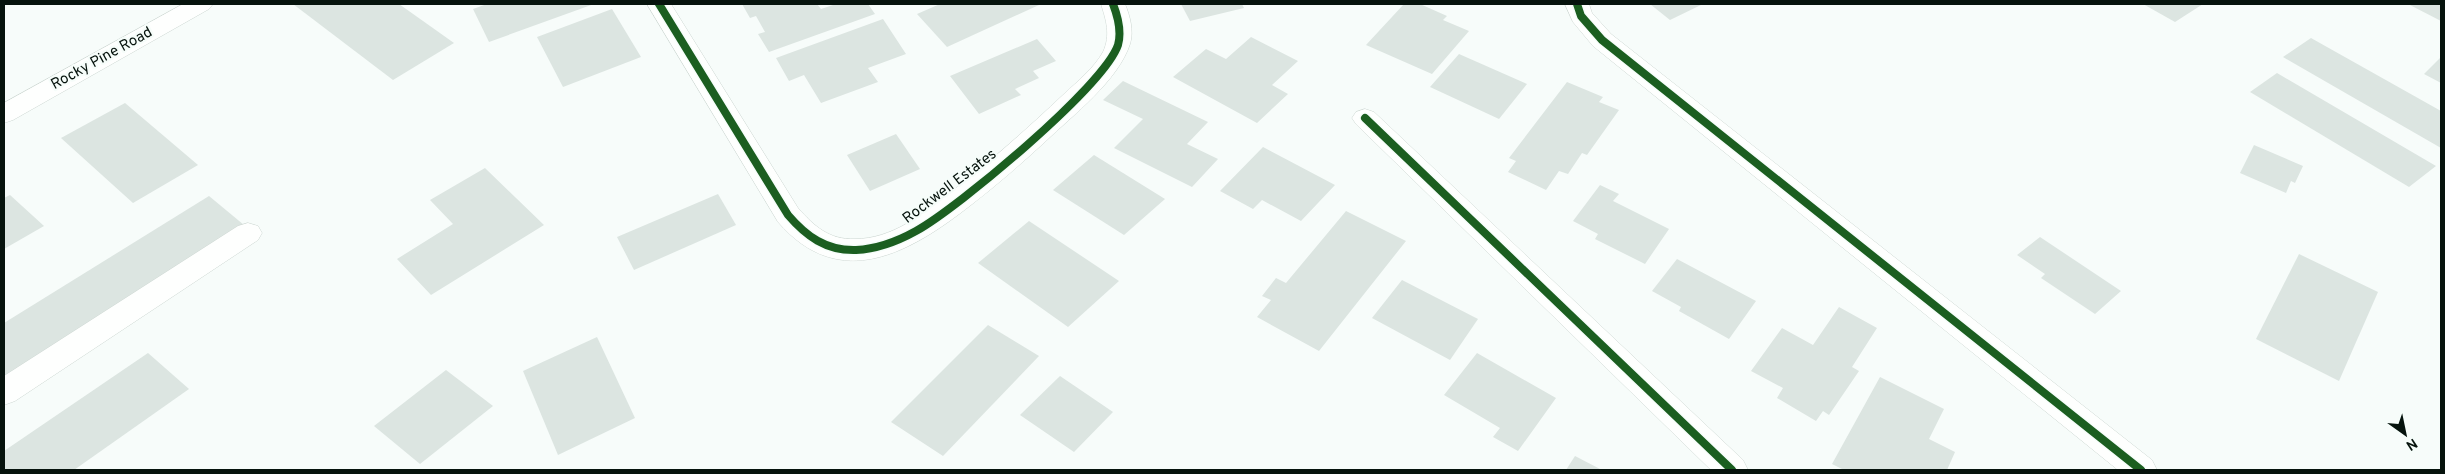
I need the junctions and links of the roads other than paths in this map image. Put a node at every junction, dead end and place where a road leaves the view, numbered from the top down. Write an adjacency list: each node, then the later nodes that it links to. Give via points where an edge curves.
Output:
1 (201, 4): 5 (street, Rocky Pine Road)
2 (659, 4): 3 (street, Rockwell Estates, via 800,230 834,249 856,250 880,246 915,232 1040,134 1110,60 1118,44 1120,29)
3 (1113, 4)
4 (1577, 4): 10 (street, via 1581,16 1602,40)
5 (4, 114)
6 (1365, 118): 9 (street)
7 (248, 233): 8 (street)
8 (4, 392)
9 (1732, 470)
10 (2141, 470)

